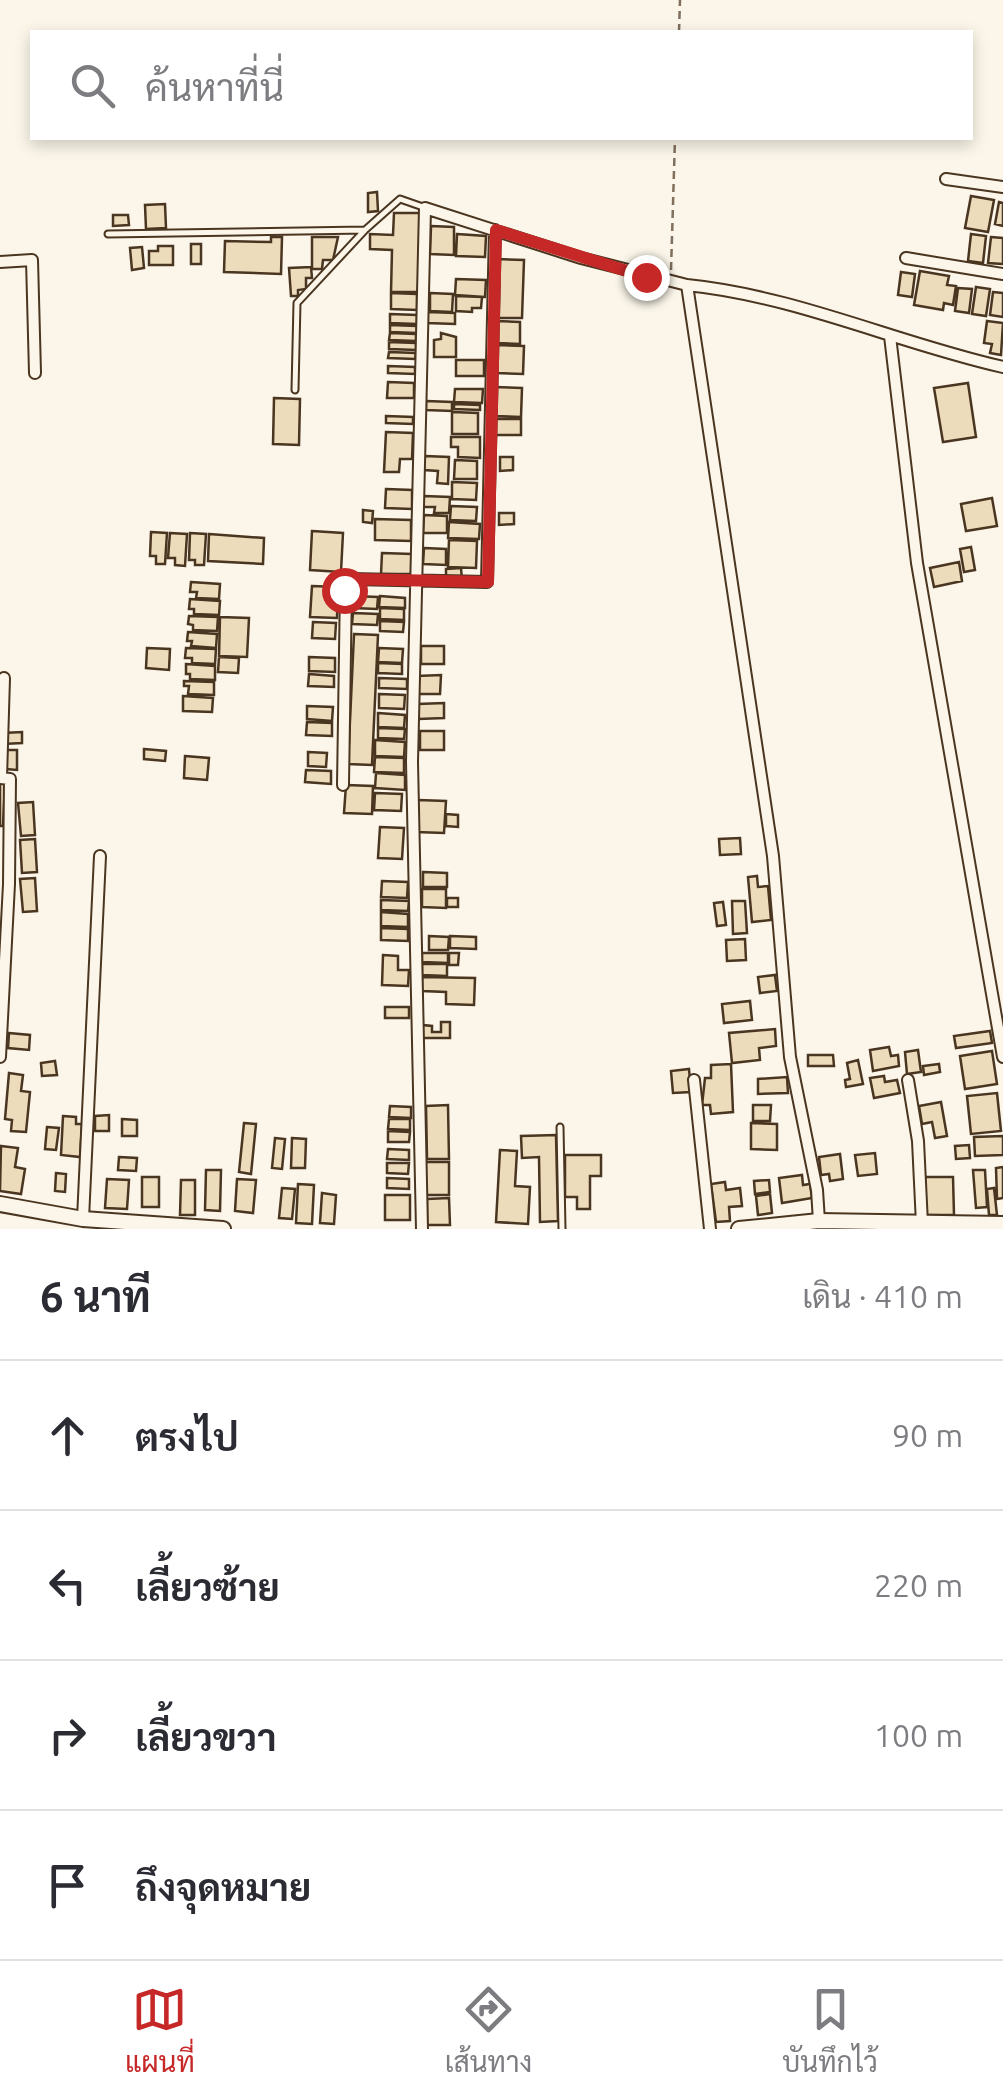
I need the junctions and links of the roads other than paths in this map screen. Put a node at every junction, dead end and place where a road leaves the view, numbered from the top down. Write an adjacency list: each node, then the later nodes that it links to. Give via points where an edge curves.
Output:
1 (946, 179): 2 (street)
2 (1003, 187)
3 (425, 208): 4 (lane, via 400,199); 5 (street); 15 (street)
4 (365, 230): 6 (lane); 14 (lane, via 297,303)
5 (496, 230): 10 (street); 15 (street, via 488,582)
6 (108, 234)
7 (906, 258): 9 (street)
8 (0, 262): 13 (street, via 32,260)
9 (1003, 274)
10 (687, 285): 11 (street, via 818,312); 29 (street, via 773,856 790,1057)
11 (890, 336): 12 (street); 23 (street, via 918,563)
12 (1003, 367)
13 (35, 373)
14 (295, 390)
15 (416, 581): 18 (street, via 352,579 346,585); 33 (street, via 412,762)
16 (4, 678): 17 (street)
17 (0, 778): 19 (street, via 10,778)
18 (344, 786)
19 (5, 831): 21 (street)
20 (100, 856): 28 (street)
21 (5, 884): 22 (street)
22 (0, 1057)
23 (1003, 1057)
24 (694, 1080): 35 (street)
25 (908, 1080): 30 (street)
26 (560, 1127): 34 (lane)
27 (0, 1204): 28 (street)
28 (83, 1219): 32 (street)
29 (819, 1221): 30 (street); 36 (street)
30 (922, 1224): 31 (street)
31 (1003, 1224)
32 (223, 1229)
33 (422, 1229)
34 (562, 1229)
35 (710, 1229)
36 (739, 1229)

